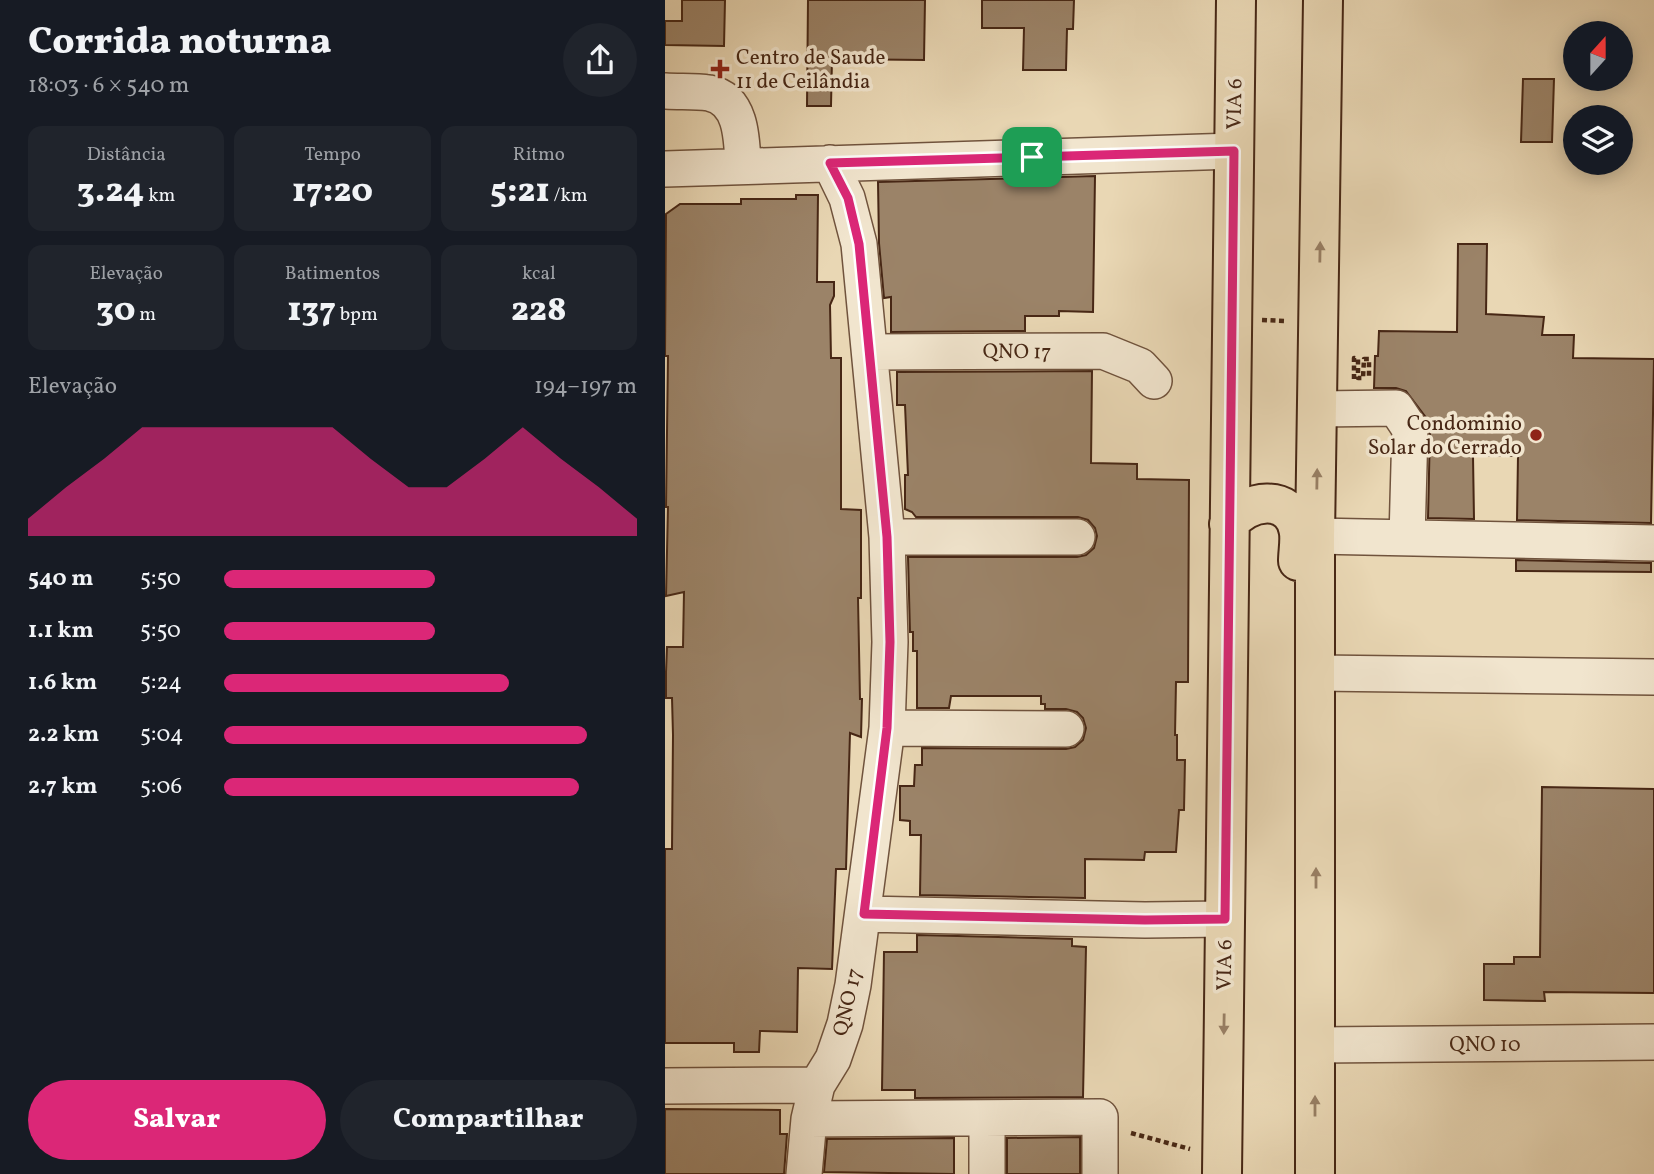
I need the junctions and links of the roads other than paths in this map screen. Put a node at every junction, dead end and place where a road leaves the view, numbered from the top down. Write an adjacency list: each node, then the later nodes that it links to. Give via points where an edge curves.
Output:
1 (1236, 0): 4 (main road, VIA 6)
2 (1324, 0): 10 (main road, one-way to 2)
3 (665, 91): 6 (street, via 711,93 723,99 741,130)
4 (1234, 151): 5 (street); 11 (main road, VIA 6)
5 (830, 163): 6 (street); 8 (street, QNO 17, via 848,198 859,244)
6 (743, 166): 7 (street)
7 (665, 169)
8 (870, 352): 9 (street, QNO 17, via 1103,351 1140,366); 13 (street, QNO 17)
9 (1154, 381)
10 (1318, 409): 12 (main road, one-way to 10); 15 (street, via 1396,408 1410,429)
11 (1229, 524): 21 (main road, via 1236,514 1258,503 1288,512 1299,529 1296,698); 23 (main road, VIA 6)
12 (1315, 536): 15 (street); 17 (main road)
13 (887, 537): 14 (street); 19 (street, QNO 17)
14 (1077, 537)
15 (1407, 538): 16 (street)
16 (1654, 543)
17 (1316, 673): 18 (street); 21 (main road)
18 (1654, 677)
19 (887, 728): 20 (street); 22 (street, QNO 17)
20 (1066, 729)
21 (1316, 807): 25 (main road, one-way to 21)
22 (864, 914): 23 (street); 26 (street, QNO 17, via 845,1024 833,1059)
23 (1225, 919): 30 (main road, VIA 6, one-way to 30)
24 (1654, 1042): 25 (street, QNO 10)
25 (1316, 1045): 34 (main road, one-way to 25)
26 (817, 1085): 27 (street); 29 (street, QNO 17)
27 (665, 1086)
28 (987, 1118): 29 (street); 32 (street); 33 (street, via 1100,1117)
29 (809, 1119): 31 (street, QNO 17)
30 (1222, 1164)
31 (804, 1174)
32 (987, 1174)
33 (1100, 1174)
34 (1315, 1174)

